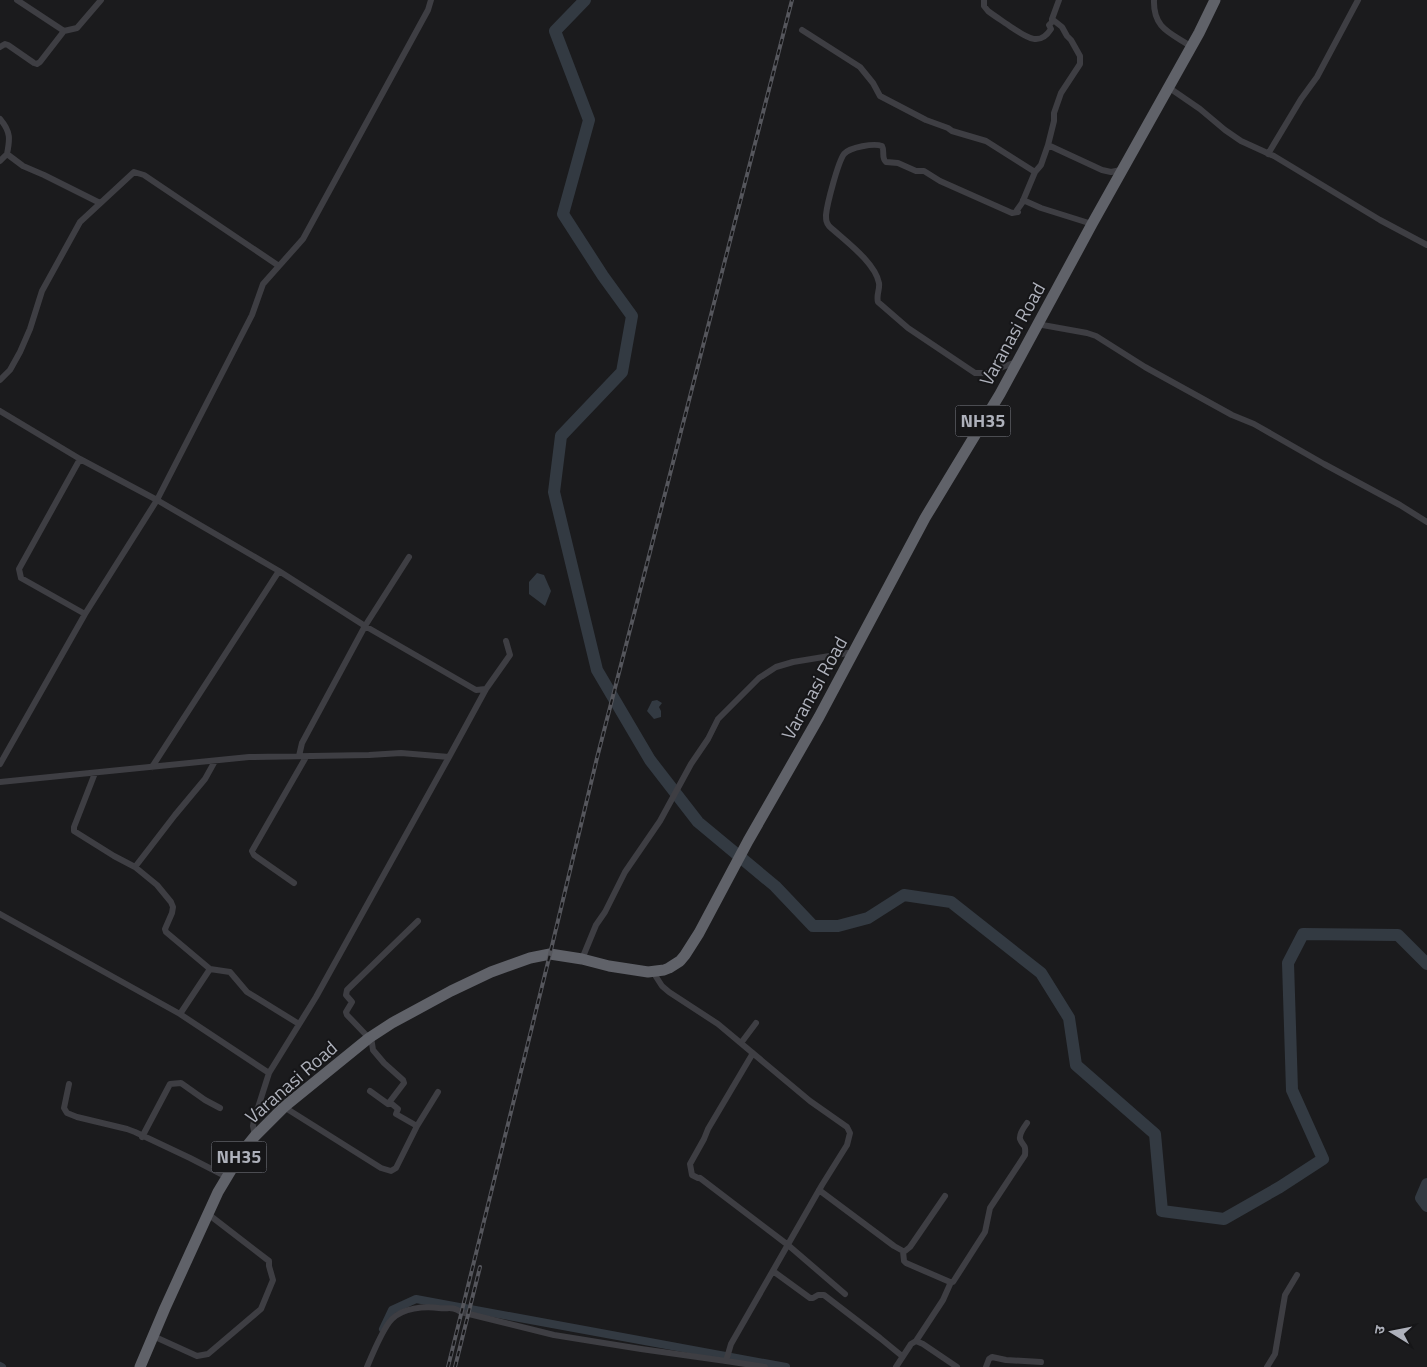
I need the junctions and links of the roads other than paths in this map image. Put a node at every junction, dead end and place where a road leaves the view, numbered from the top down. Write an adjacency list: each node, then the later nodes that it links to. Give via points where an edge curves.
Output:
1 (17, 0): 11 (street)
2 (102, 0): 11 (street, via 77,28)
3 (431, 0): 26 (street, via 303,239)
4 (984, 0): 9 (street, via 988,11 1028,38 1038,39 1046,35 1051,29)
5 (1059, 0): 9 (street)
6 (1154, 0): 13 (street, via 1154,14 1159,25)
7 (1215, 0): 13 (highway, Varanasi Road / NH35)
8 (1358, 0): 18 (street, via 1316,77)
9 (1052, 19): 16 (street, via 1071,40 1080,60 1061,93)
10 (802, 30): 21 (street, via 860,67 880,96 926,120 986,141)
11 (64, 31): 12 (street, via 37,64 8,45)
12 (0, 46)
13 (1192, 47): 14 (highway, Varanasi Road / NH35)
14 (1168, 87): 18 (street, via 1233,135); 20 (highway, Varanasi Road / NH35)
15 (0, 120): 17 (street, via 10,138)
16 (1048, 145): 20 (street, via 1102,170); 21 (street, via 1041,165)
17 (7, 154): 19 (street); 23 (street, via 23,166)
18 (1268, 154): 25 (street)
19 (0, 161)
20 (1123, 170): 24 (highway, Varanasi Road / NH35)
21 (1034, 172): 22 (street)
22 (1023, 200): 24 (street); 28 (street, via 1018,212 1012,213 924,172 886,162 883,159 884,148 875,144 844,154 826,216 829,226 874,270 880,286 877,297 880,304 908,328 979,374)
23 (100, 203): 26 (street, via 134,172 140,173); 29 (street, via 80,222 66,245 42,290 20,352)
24 (1092, 224): 27 (highway, Varanasi Road / NH35)
25 (1427, 245)
26 (279, 266): 32 (street, via 260,288 252,315)
27 (1037, 324): 28 (highway, Varanasi Road / NH35); 33 (street, via 1096,336 1146,367)
28 (1018, 362): 39 (highway, Varanasi Road / NH35, via 925,518)
29 (0, 380)
30 (0, 410): 31 (street)
31 (80, 459): 32 (street); 36 (street, via 18,569 21,578)
32 (157, 500): 35 (street); 36 (street)
33 (1427, 522)
34 (409, 557): 37 (street)
35 (279, 571): 37 (street); 46 (street)
36 (85, 614): 45 (street)
37 (365, 626): 40 (street, via 476,690); 41 (street)
38 (506, 641): 40 (street, via 510,656)
39 (854, 652): 53 (street, via 787,663 771,669 718,719 660,821 625,872 596,925); 55 (highway, Varanasi Road / NH35, via 686,955 669,968)
40 (486, 689): 43 (street)
41 (298, 756): 42 (street); 44 (street)
42 (306, 757): 43 (street, via 401,753); 50 (street, via 252,851)
43 (449, 757): 58 (street)
44 (215, 761): 46 (street); 49 (street, via 205,779)
45 (0, 764)
46 (152, 767): 47 (street)
47 (94, 773): 48 (street); 49 (street, via 74,831)
48 (0, 782)
49 (135, 867): 54 (street, via 171,902 166,932)
50 (294, 883)
51 (0, 914): 56 (street)
52 (418, 921): 59 (street, via 347,990 346,995 352,1002 347,1015)
53 (582, 960): 55 (highway, NH35); 59 (highway, Varanasi Road / NH35, via 550,954 530,958 451,990)
54 (210, 969): 56 (street); 58 (street, via 230,972 247,992)
55 (653, 972): 60 (street, via 669,992)
56 (180, 1014): 62 (street)
57 (756, 1023): 60 (street)
58 (299, 1024): 62 (street)
59 (370, 1038): 66 (street, via 373,1050 404,1083); 67 (highway, Varanasi Road / NH35)
60 (741, 1043): 61 (street)
61 (753, 1054): 74 (street, via 849,1130 848,1141); 77 (street, via 690,1164 692,1175)
62 (269, 1074): 72 (street, via 254,1120)
63 (68, 1084): 71 (street, via 64,1108 67,1113)
64 (370, 1091): 66 (street)
65 (438, 1092): 70 (street)
66 (388, 1104): 70 (street, via 398,1109 396,1114)
67 (284, 1107): 70 (street, via 386,1171 396,1168); 72 (highway, Varanasi Road / NH35)
68 (220, 1108): 71 (street, via 181,1083 170,1084)
69 (1027, 1123): 81 (street, via 1020,1136 1025,1155 990,1208 985,1232)
70 (417, 1126)
71 (142, 1136): 73 (street)
72 (255, 1136): 73 (highway, Varanasi Road / NH35)
73 (227, 1177): 76 (highway, Varanasi Road / NH35)
74 (819, 1190): 77 (street); 78 (street)
75 (946, 1196): 78 (street, via 910,1247)
76 (208, 1214): 83 (highway, Varanasi Road / NH35); 83 (street, via 270,1261 273,1280 261,1309 202,1356)
77 (788, 1245): 79 (street); 82 (street)
78 (903, 1251): 81 (street, via 906,1263)
79 (773, 1271): 85 (street, via 810,1298 824,1295); 86 (street)
80 (1297, 1275): 94 (street, via 1285,1295 1275,1354)
81 (951, 1282): 84 (street)
82 (845, 1294)
83 (154, 1336): 88 (highway, Varanasi Road / NH35)
84 (916, 1341): 85 (street); 92 (street)
85 (902, 1356): 91 (street)
86 (726, 1359): 89 (street, via 554,1335 455,1308 428,1307 406,1311 392,1318); 90 (street)
87 (1041, 1362): 93 (street, via 992,1357)
88 (140, 1367)
89 (367, 1367)
90 (765, 1367)
91 (896, 1367)
92 (957, 1367)
93 (986, 1367)
94 (1267, 1367)

